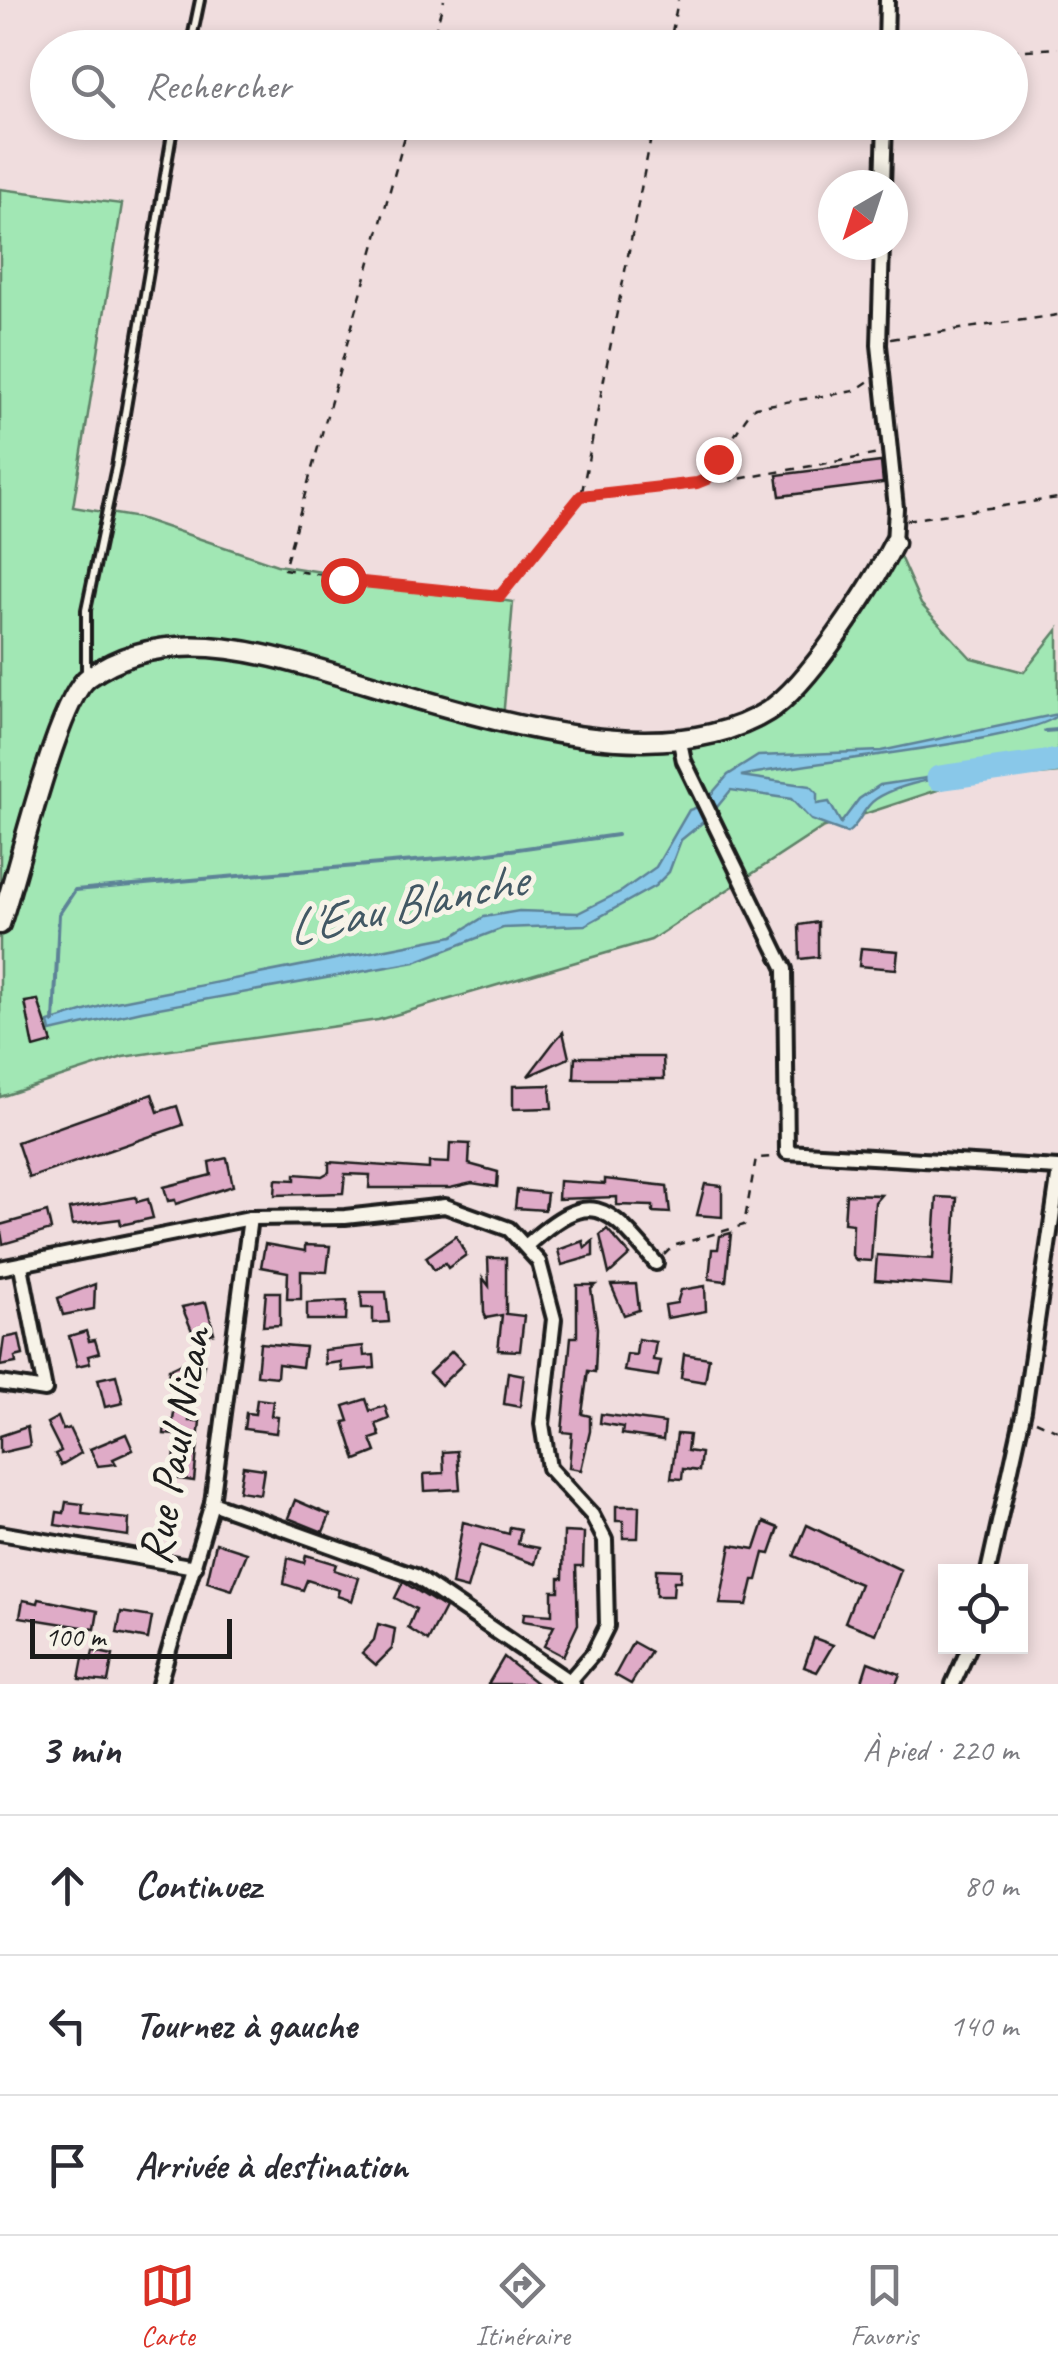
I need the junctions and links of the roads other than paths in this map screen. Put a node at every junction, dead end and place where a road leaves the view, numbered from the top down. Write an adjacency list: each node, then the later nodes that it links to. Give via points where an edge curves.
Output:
1 (200, 0): 3 (lane)
2 (887, 0): 4 (street)
3 (194, 30)
4 (886, 30)
5 (171, 140): 10 (lane, via 86,610)
6 (884, 140): 7 (street)
7 (883, 170)
8 (882, 260): 9 (street)
9 (894, 542): 11 (street, via 822,654 771,709)
10 (86, 678): 11 (street, via 184,643 262,654 609,742); 12 (street, via 64,720)
11 (680, 742): 13 (street, via 785,969 787,1152)
12 (0, 924)
13 (1058, 1168)
14 (1058, 1178): 23 (street, via 1024,1410)
15 (250, 1218): 16 (street, via 445,1206 490,1219); 18 (street); 21 (street, Rue Paul Nizan)
16 (528, 1246): 17 (street, via 557,1218 587,1207 616,1217); 26 (street, via 548,1285 554,1320 542,1446 549,1468 592,1515 605,1540 607,1626)
17 (656, 1263)
18 (22, 1266): 19 (street); 20 (street, via 46,1390)
19 (0, 1268)
20 (0, 1382)
21 (212, 1503): 24 (street, Rue Paul Nizan); 26 (street, via 415,1576)
22 (0, 1533): 24 (street)
23 (990, 1564)
24 (195, 1566): 27 (street, Rue Paul Nizan)
25 (967, 1654): 28 (street)
26 (570, 1683)
27 (159, 1684)
28 (954, 1684)

